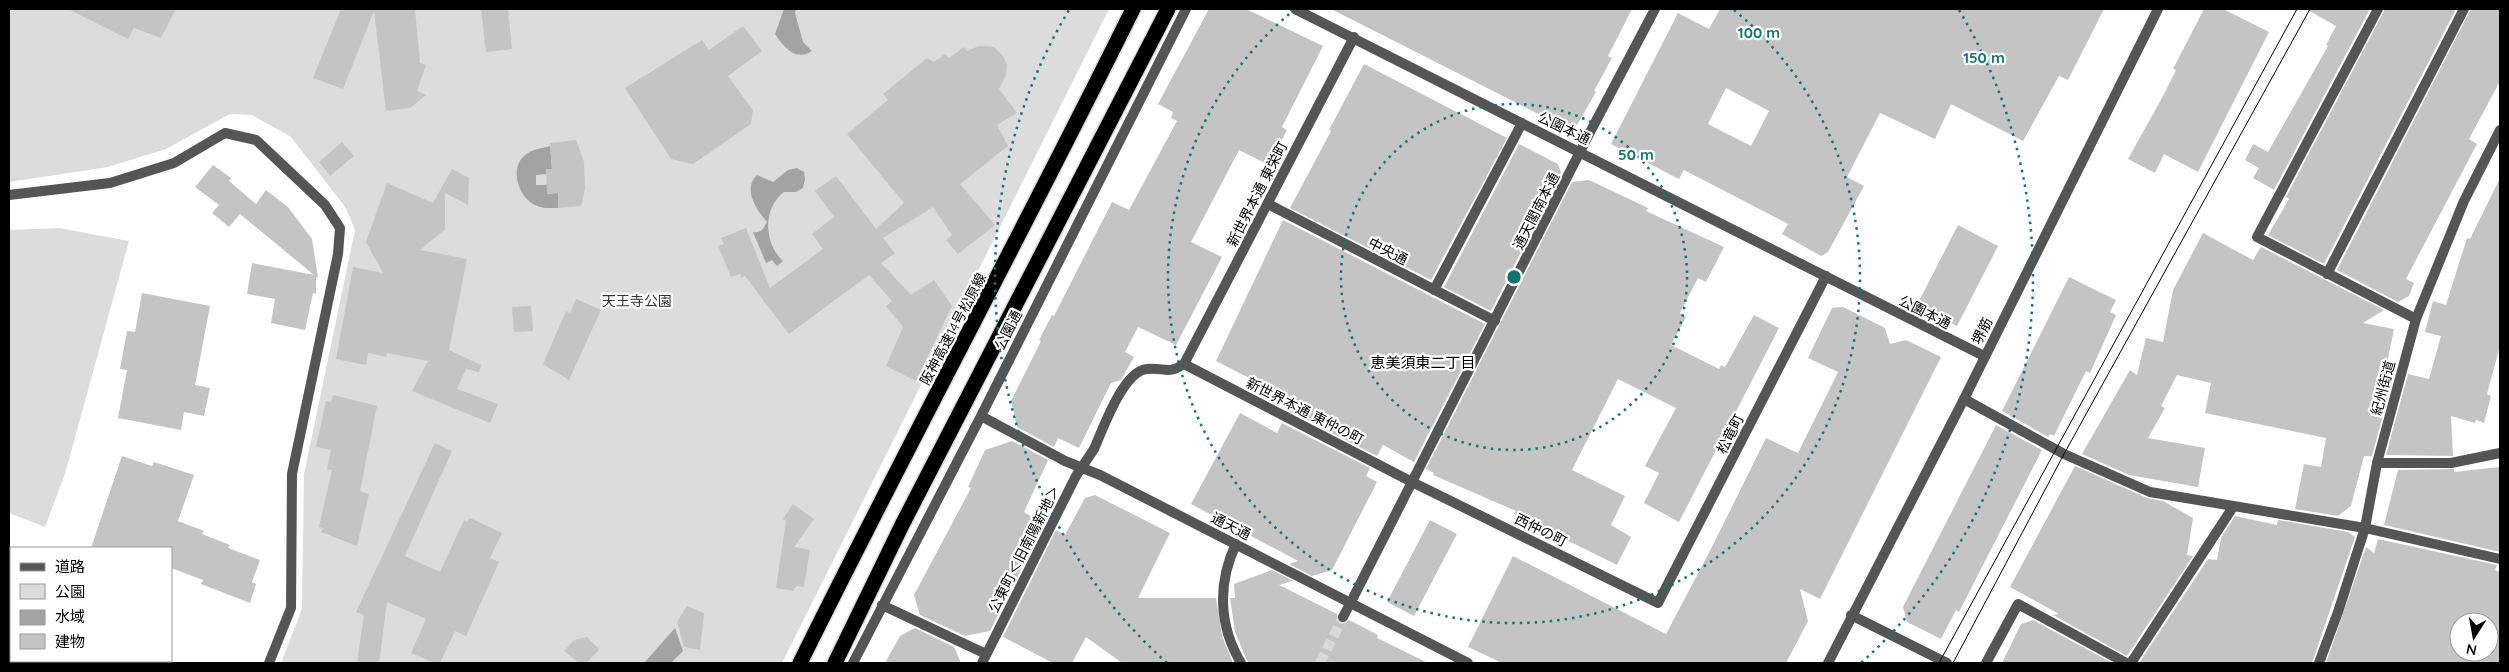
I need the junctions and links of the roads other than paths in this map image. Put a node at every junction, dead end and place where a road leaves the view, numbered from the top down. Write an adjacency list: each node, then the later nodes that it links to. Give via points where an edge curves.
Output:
1 (1133, 9): 40 (highway, 阪神高速14号松原線, via 1048,182)
2 (1168, 9): 41 (highway, via 902,525)
3 (1186, 9): 23 (street, 公園通)
4 (1295, 9): 9 (street, 公園本通)
5 (1656, 9): 12 (street, 通天閣南本通)
6 (2158, 9): 20 (street, 堺筋)
7 (2378, 9): 15 (street, via 2257,237)
8 (2464, 9): 15 (street)
9 (1354, 37): 10 (street, 公園本通); 14 (street, 新世界本通 東栄町)
10 (1522, 123): 12 (street, 公園本通); 17 (street)
11 (2500, 130): 18 (street, 紀州街道, via 2464,202)
12 (1581, 152): 16 (street, 公園本通); 19 (street, 通天閣南本通)
13 (9, 195): 39 (street, via 110,183 174,163 224,133 256,140 325,204 340,228 338,254 292,474 291,608)
14 (1268, 204): 17 (street, 中央通); 21 (street, 新世界本通 東栄町)
15 (2327, 274): 18 (street)
16 (1826, 276): 20 (street, 公園本通); 33 (street, 松竜町)
17 (1434, 290): 19 (street, 中央通)
18 (2416, 319): 25 (street, 紀州街道)
19 (1495, 321): 27 (street, 通天閣南本通)
20 (1984, 356): 22 (street, 堺筋)
21 (1184, 364): 26 (street, 公東町＜旧南陽新地＞, via 1174,371 1146,369 1134,373 1120,393); 27 (street, 新世界本通 東仲の町)
22 (1964, 399): 28 (street, via 2064,454 2150,492); 35 (street, 堺筋)
23 (981, 416): 26 (street, 通天通); 34 (street, 公園通)
24 (2500, 453): 25 (street, via 2451,463)
25 (2377, 463): 29 (street, 紀州街道)
26 (1082, 468): 30 (street, 通天通); 37 (street, 公東町＜旧南陽新地＞)
27 (1412, 482): 32 (street, 通天閣南本通); 33 (street, 西仲の町)
28 (2233, 507): 29 (street); 48 (street)
29 (2365, 528): 31 (street); 49 (street, 紀州街道)
30 (1236, 544): 32 (street, 通天通); 43 (street, via 1226,571 1222,597 1229,641)
31 (2500, 559)
32 (1351, 602): 36 (street, 通天閣南本通); 38 (street, 通天通)
33 (1658, 603)
34 (882, 605): 37 (street); 42 (street, 公園通)
35 (1851, 615): 44 (street, 堺筋); 45 (street)
36 (1343, 617)
37 (984, 659)
38 (1461, 662)
39 (270, 663)
40 (800, 663)
41 (835, 663)
42 (853, 663)
43 (1241, 663)
44 (1828, 663)
45 (1947, 663)
46 (1986, 663): 47 (street, via 2018,604)
47 (2126, 663)
48 (2131, 663)
49 (2319, 663)

